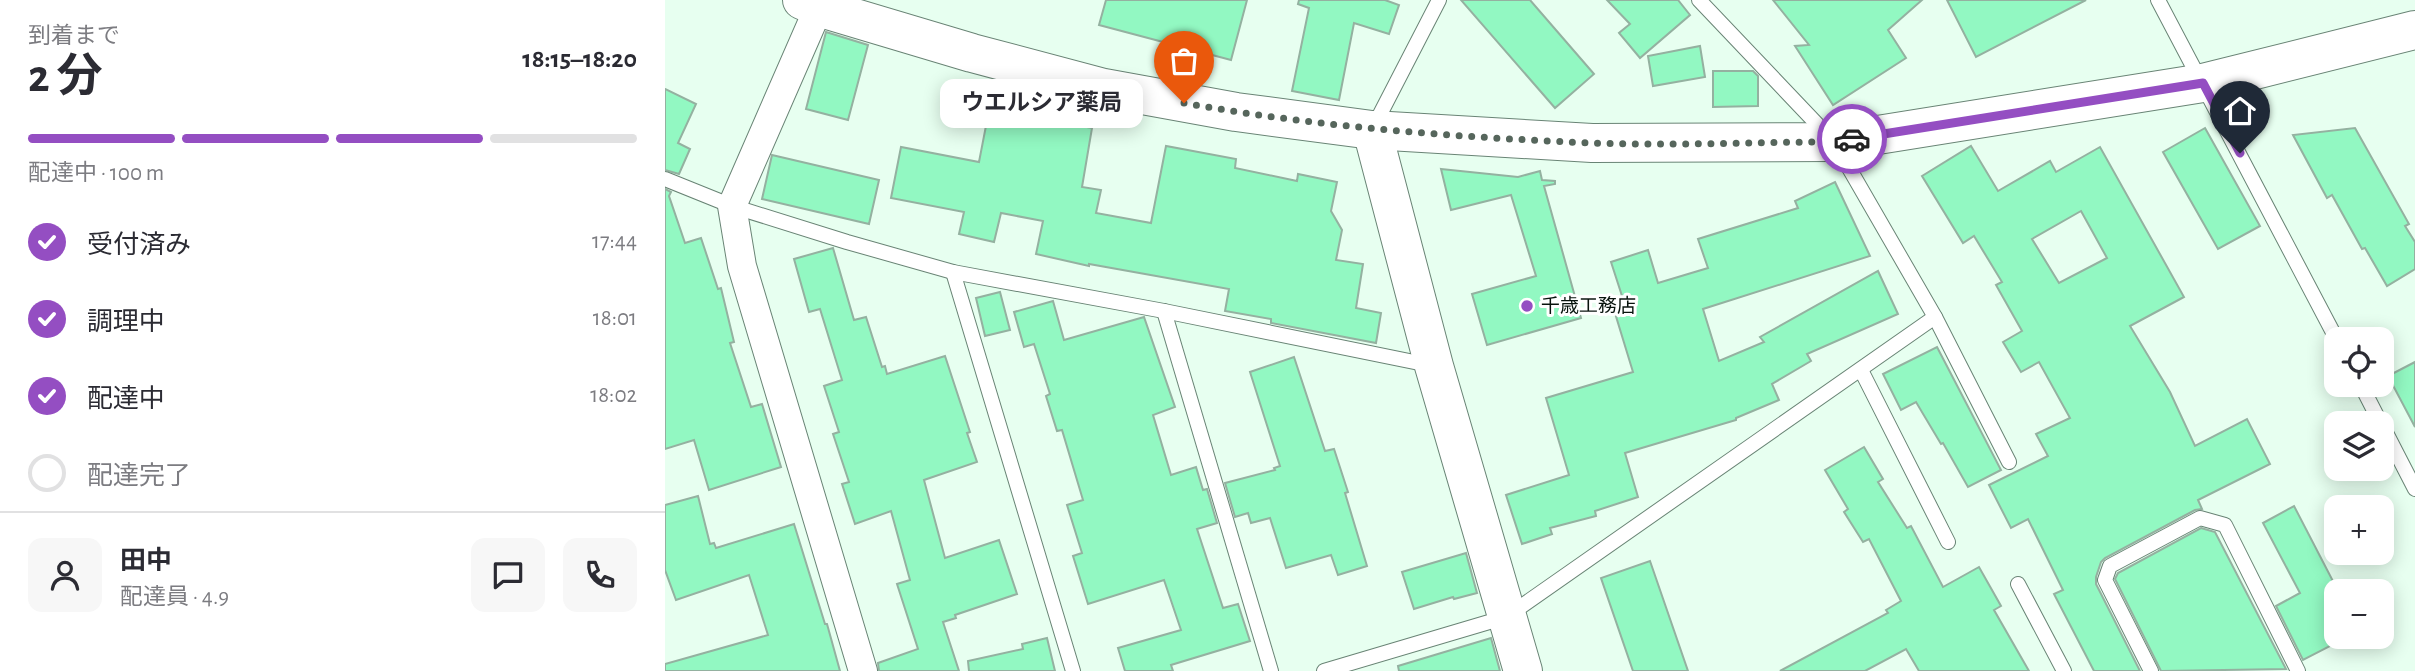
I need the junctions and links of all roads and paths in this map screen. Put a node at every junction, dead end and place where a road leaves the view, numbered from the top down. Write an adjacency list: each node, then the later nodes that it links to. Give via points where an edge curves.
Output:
1 (1439, 0): 7 (lane)
2 (1699, 0): 8 (lane)
3 (2158, 0): 6 (lane)
4 (814, 2): 7 (street, via 972,53 1104,88); 10 (street)
5 (2415, 30): 6 (street)
6 (2203, 83): 8 (street); 14 (lane)
7 (1372, 130): 8 (street, via 1592,143); 15 (street)
8 (1834, 142): 13 (lane)
9 (665, 179): 10 (lane)
10 (731, 206): 11 (lane); 23 (street, via 742,266)
11 (953, 272): 12 (lane); 24 (lane)
12 (1164, 311): 15 (lane); 25 (lane)
13 (1935, 317): 16 (lane); 18 (lane)
14 (2330, 327)
15 (1434, 366): 22 (street)
16 (1860, 370): 20 (lane); 22 (lane)
17 (2394, 449): 19 (lane)
18 (2009, 463)
19 (2415, 489)
20 (1948, 542)
21 (2018, 583): 28 (lane)
22 (1506, 617): 26 (lane); 27 (street)
23 (863, 671)
24 (1073, 671)
25 (1271, 671)
26 (1324, 671)
27 (1523, 671)
28 (2064, 671)
29 (2151, 671): 30 (lane, via 2105,580 2110,566 2200,518 2225,525)
30 (2298, 671)

